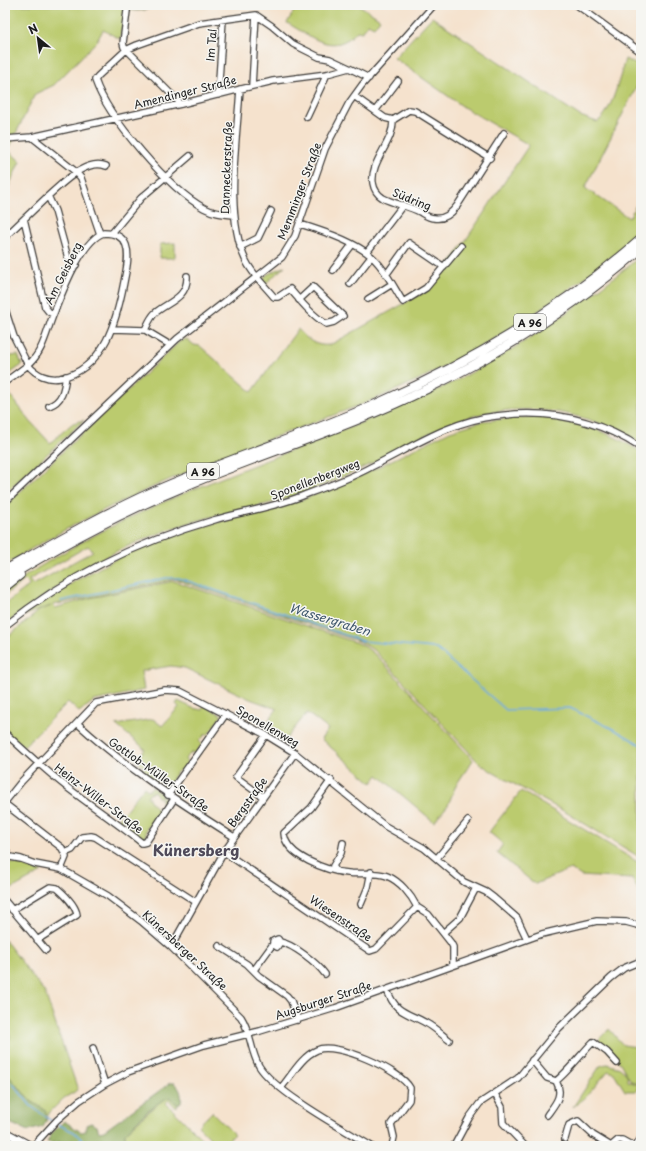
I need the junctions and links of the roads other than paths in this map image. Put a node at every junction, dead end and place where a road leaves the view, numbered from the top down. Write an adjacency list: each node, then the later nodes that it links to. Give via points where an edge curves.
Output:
1 (434, 5): 10 (street, Memminger Straße)
2 (578, 5): 7 (street)
3 (127, 11): 6 (street, via 123,43)
4 (256, 15): 5 (street); 8 (street, via 293,44); 12 (street)
5 (222, 20): 6 (street, via 199,23); 14 (street, Im Tal)
6 (126, 50): 16 (street); 19 (street, via 95,80)
7 (641, 52)
8 (349, 68): 9 (street, Amendinger Straße); 10 (street)
9 (327, 74): 12 (street, Amendinger Straße); 18 (street)
10 (369, 78): 15 (street, Memminger Straße)
11 (398, 81): 17 (street)
12 (252, 86): 13 (street, Amendinger Straße)
13 (240, 89): 14 (street, Amendinger Straße); 32 (street, Danneckerstraße)
14 (218, 96): 16 (street, Amendinger Straße)
15 (354, 96): 17 (street); 34 (street, Memminger Straße, via 325,149)
16 (181, 104): 19 (street, Amendinger Straße)
17 (375, 111): 20 (street)
18 (307, 117)
19 (117, 119): 22 (street, Amendinger Straße); 28 (street)
20 (393, 120): 25 (street, via 409,110 415,111); 30 (street, Südring, via 391,133 374,173 373,185 383,198)
21 (504, 133): 25 (street, Südring)
22 (32, 137): 23 (street, Amendinger Straße); 27 (street)
23 (5, 139)
24 (190, 156): 28 (street)
25 (490, 158): 30 (street, Südring, via 451,214 434,218)
26 (106, 166): 27 (street, via 102,164)
27 (76, 172): 29 (street); 36 (street, via 81,178)
28 (166, 177): 32 (street, via 205,209); 35 (street, via 141,198)
29 (48, 196): 33 (street); 44 (street, via 55,211 68,258)
30 (403, 204): 43 (street)
31 (271, 211): 41 (street, via 258,238)
32 (234, 215): 41 (street, Danneckerstraße)
33 (24, 219): 37 (street); 55 (street, via 45,307)
34 (300, 224): 39 (street); 49 (street, Memminger Straße, via 287,250)
35 (112, 233): 36 (street); 56 (street, via 123,240 128,252)
36 (100, 234): 44 (street, Am Geisberg, via 90,243)
37 (5, 237)
38 (641, 239): 66 (highway, A 96, via 596,276 540,316 447,371 358,412 151,492 73,531)
39 (352, 245): 43 (street); 46 (street)
40 (461, 246): 45 (street)
41 (240, 247): 49 (street, Danneckerstraße)
42 (641, 249): 65 (highway, A 96, via 549,319 442,382 361,418 163,496 110,520)
43 (369, 254): 47 (street); 50 (street)
44 (76, 265): 55 (street, Am Geisberg)
45 (444, 268): 47 (street, via 409,243); 51 (street, via 426,288 403,302)
46 (333, 270)
47 (386, 275): 51 (street)
48 (187, 276): 57 (street, via 184,291 172,303 154,314)
49 (257, 278): 53 (street, Danneckerstraße, via 274,297 290,289); 58 (street, Memminger Straße)
50 (350, 284)
51 (392, 284): 52 (street)
52 (368, 299)
53 (299, 300): 53 (street, via 316,318 326,324 343,316 313,287)
54 (5, 309): 59 (street, via 14,337)
55 (53, 314): 59 (street, Am Geisberg, via 41,349)
56 (113, 329): 57 (street); 60 (street, via 94,359)
57 (145, 330): 58 (street)
58 (170, 345): 64 (street, Memminger Straße)
59 (28, 365): 60 (street, via 34,372 45,377); 61 (street, Am Geisberg)
60 (66, 376): 62 (street, via 62,396)
61 (5, 382)
62 (49, 406)
63 (641, 448): 69 (street, Sponellenbergweg, via 610,430 565,416 535,413 479,418 441,431 369,469 306,495 186,528 125,551 58,588)
64 (5, 502)
65 (46, 554): 67 (highway, A 96); 68 (highway, A 96)
66 (5, 570)
67 (5, 580)
68 (5, 587)
69 (5, 626)
70 (226, 714): 71 (street, Sponellenweg, via 186,693 169,689 96,703); 73 (street, Sponellenweg); 77 (street)
71 (76, 723): 75 (street, Sponellenweg); 77 (street, Gottlob-Müller-Straße, via 117,759)
72 (5, 733): 75 (street)
73 (266, 735): 74 (street, Sponellenweg); 78 (street, via 236,776)
74 (295, 753): 76 (street, Sponellenweg); 78 (street, Bergstraße)
75 (38, 763): 79 (street, Heinz-Willer-Straße, via 142,843 146,842); 80 (street, Sponellenweg)
76 (331, 780): 88 (street, Sponellenweg, via 385,826); 90 (street, via 311,808 284,833 284,840 295,852)
77 (168, 795): 79 (street, Gottlob-Müller-Straße)
78 (263, 796): 82 (street, Bergstraße)
79 (174, 799): 82 (street, Gottlob-Müller-Straße)
80 (5, 803): 86 (street, via 57,842)
81 (468, 821): 88 (street)
82 (234, 837): 85 (street, Bergstraße)
83 (343, 843): 90 (street, via 341,853 333,866)
84 (5, 848): 87 (street, Künersberger Straße)
85 (224, 852): 94 (street, Bergstraße); 96 (street, Wiesenstraße, via 370,950 376,949)
86 (65, 853): 89 (street, via 65,862); 94 (street, via 72,850 82,837 91,836)
87 (7, 856): 89 (street, Künersberger Straße)
88 (437, 858): 92 (street, Sponellenweg, via 461,880)
89 (61, 869): 103 (street, Künersberger Straße, via 114,900)
90 (336, 871): 91 (street)
91 (371, 872): 95 (street); 96 (street, via 392,879 411,897)
92 (476, 888): 99 (street, via 460,918); 100 (street, Sponellenweg, via 486,892 515,916)
93 (5, 901): 97 (street)
94 (196, 902): 103 (street, Bergstraße)
95 (361, 904)
96 (417, 907): 99 (street, via 428,914)
97 (12, 910): 101 (street); 101 (street, via 50,887 57,888 65,896 77,914)
98 (641, 926): 100 (street, Augsburger Straße, via 626,922 597,922)
99 (444, 932): 106 (street, via 453,946)
100 (527, 939): 106 (street, Augsburger Straße)
101 (37, 940): 104 (street)
102 (219, 946): 107 (street)
103 (171, 947): 111 (street, Künersberger Straße, via 241,1017)
104 (46, 950)
105 (641, 961): 114 (street, via 624,968 611,978 559,1028)
106 (453, 966): 109 (street, Augsburger Straße)
107 (254, 970): 108 (street, via 273,944 277,947 280,942 299,952); 110 (street, via 290,998)
108 (325, 974)
109 (387, 990): 110 (street, Augsburger Straße); 112 (street, via 398,1009 427,1023)
110 (298, 1020): 111 (street, Augsburger Straße)
111 (249, 1034): 117 (street, Augsburger Straße, via 204,1046 128,1072); 118 (street, Künersberger Straße, via 259,1065)
112 (449, 1040)
113 (93, 1048): 117 (street)
114 (532, 1060): 116 (street, via 546,1078); 119 (street, via 518,1078)
115 (617, 1063): 116 (street, via 593,1042)
116 (556, 1081): 120 (street, via 559,1097)
117 (105, 1084): 124 (street, Augsburger Straße, via 79,1100)
118 (281, 1088): 125 (street, Künersberger Straße); 126 (street, via 308,1056 319,1048 332,1047 371,1059 404,1080 410,1088 409,1100 392,1124)
119 (495, 1094): 127 (street, via 484,1099 475,1108); 128 (street, via 502,1107 503,1124)
120 (547, 1115)
121 (5, 1132): 124 (main road)
122 (641, 1138): 130 (street)
123 (565, 1139): 129 (street, via 569,1125 578,1121 592,1135)
124 (32, 1146)
125 (371, 1146)
126 (392, 1146)
127 (454, 1146)
128 (525, 1146)
129 (611, 1146): 130 (street, via 618,1140)
130 (634, 1146)

